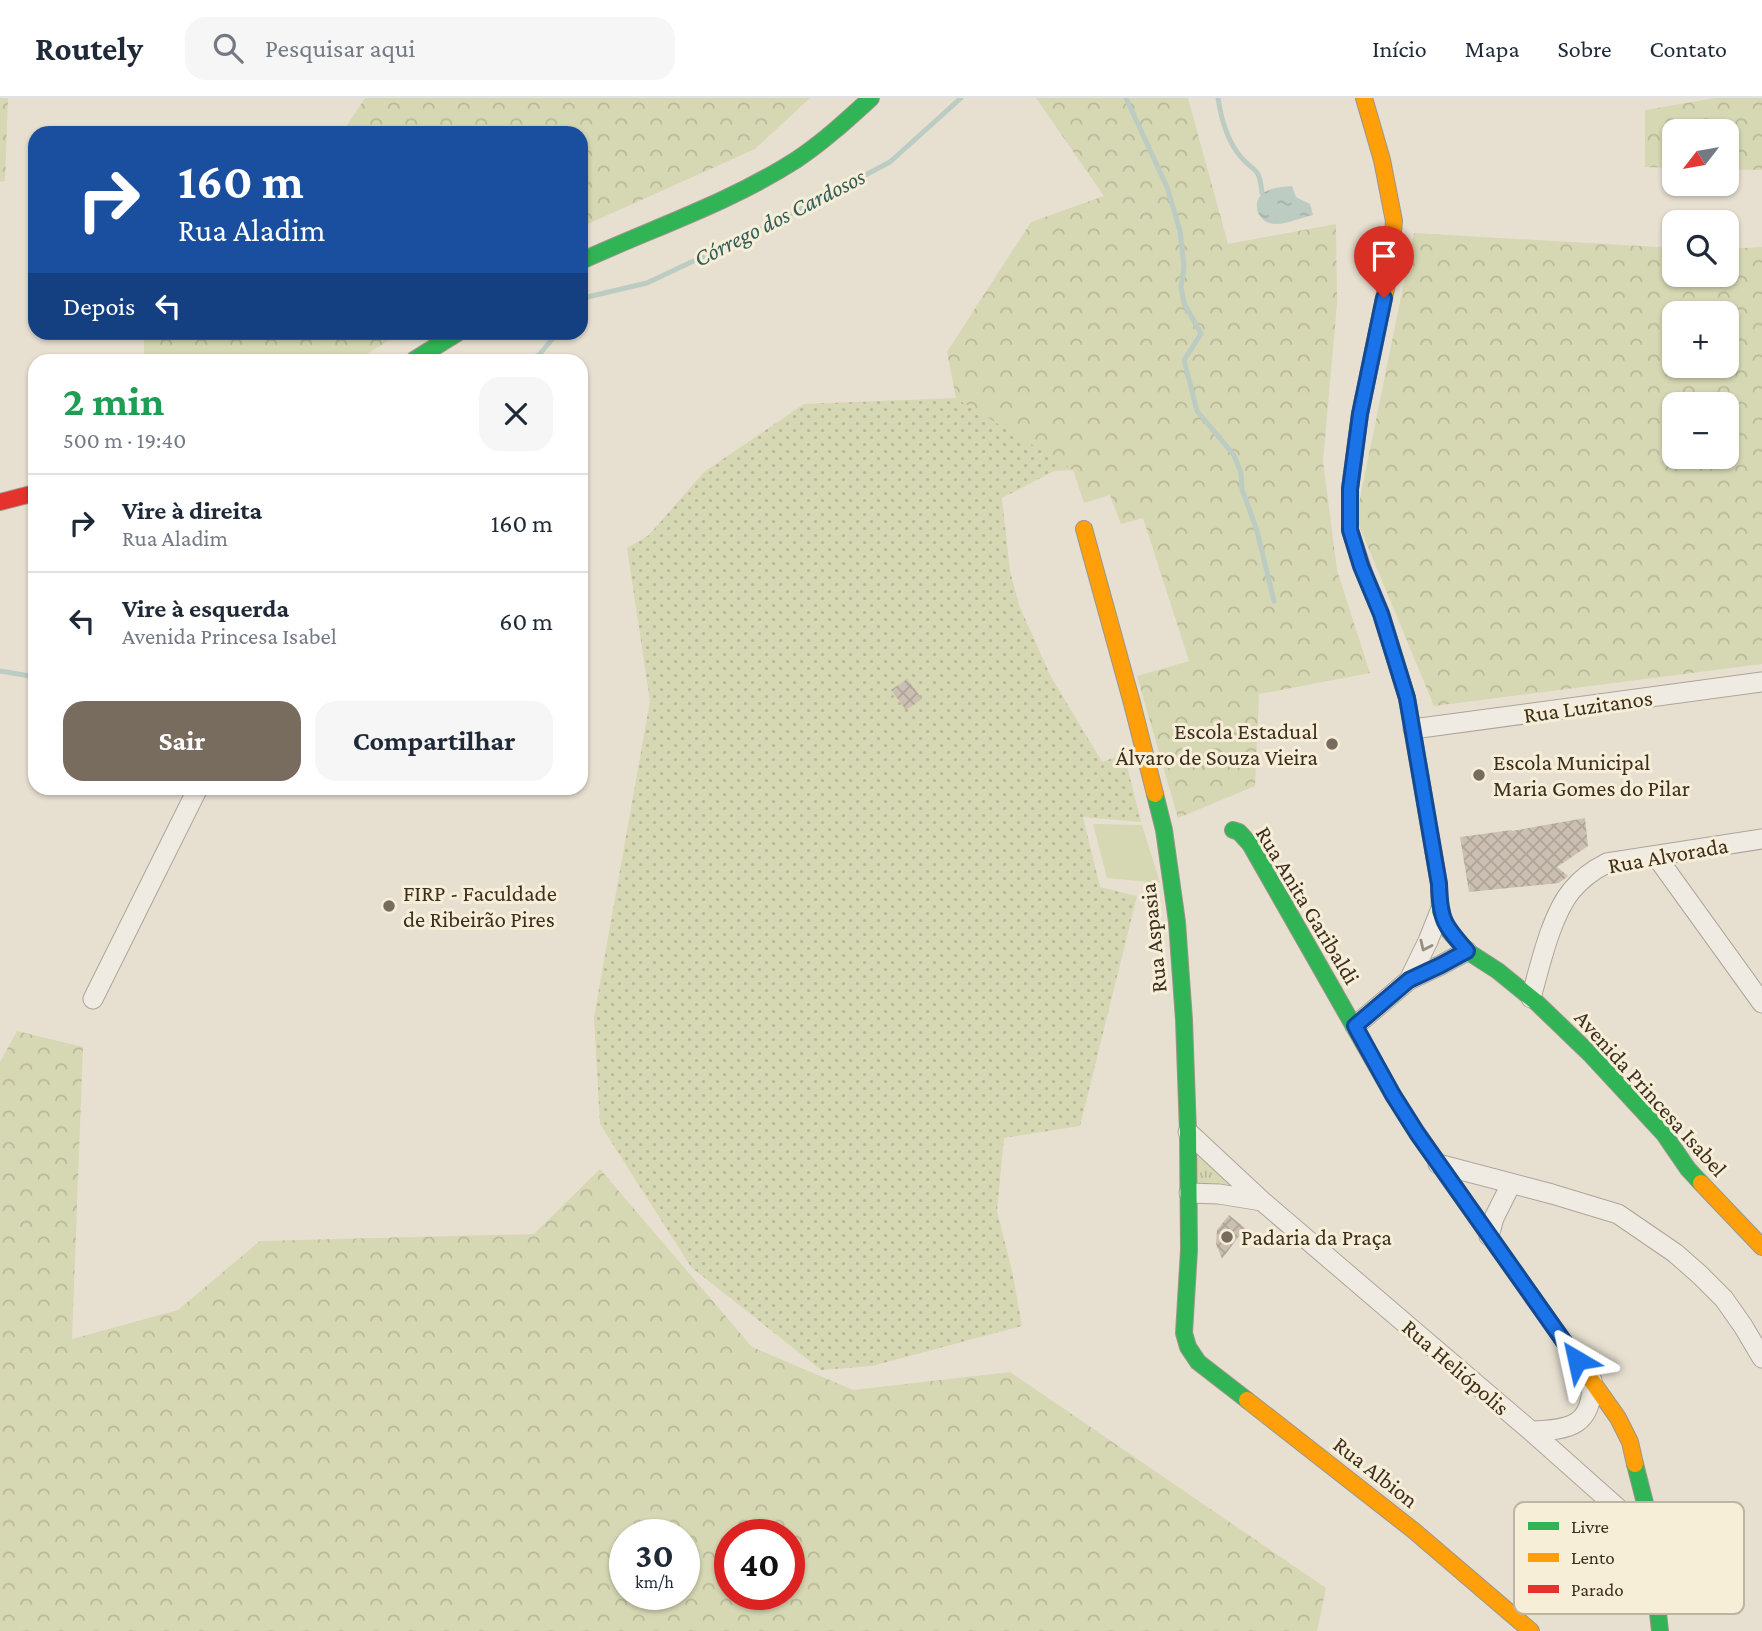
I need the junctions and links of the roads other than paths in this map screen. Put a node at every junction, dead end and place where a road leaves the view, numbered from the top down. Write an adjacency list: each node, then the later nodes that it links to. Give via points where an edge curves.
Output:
1 (871, 98): 3 (street, via 839,128 783,167 725,199)
2 (1364, 98): 10 (street, Avenida Princesa Isabel, via 1394,221 1389,274 1360,414 1350,489 1350,530 1381,614)
3 (588, 258)
4 (446, 340): 5 (street)
5 (424, 354)
6 (28, 496): 7 (street)
7 (0, 502)
8 (1084, 529): 22 (street, Rua Aspasia, via 1164,830 1177,922)
9 (1762, 682): 10 (street, Rua Luzitanos)
10 (1413, 729): 15 (street, Avenida Princesa Isabel)
11 (195, 795): 19 (street)
12 (1233, 830): 21 (street, Rua Anita Garibaldi, via 1250,844)
13 (1762, 839): 14 (street, Rua Alvorada)
14 (1656, 856): 18 (street, Rua Alvorada, via 1606,863 1570,892 1548,940); 20 (street)
15 (1440, 911): 16 (street, Avenida Princesa Isabel, via 1449,931); 17 (street, one-way to 17)
16 (1467, 951): 17 (street); 18 (street, Avenida Princesa Isabel)
17 (1409, 980): 21 (street)
18 (1531, 998): 28 (street, Avenida Princesa Isabel, via 1609,1074 1664,1134 1688,1169)
19 (93, 999)
20 (1762, 1003)
21 (1355, 1026): 23 (street, Rua Anita Garibaldi)
22 (1188, 1132): 25 (street, Rua Aspasia); 26 (street, Rua Heliópolis)
23 (1438, 1164): 24 (street); 27 (street, Rua Anita Garibaldi)
24 (1511, 1184): 27 (street); 30 (street, via 1618,1214 1675,1253 1724,1299)
25 (1189, 1194): 26 (street); 29 (street, Rua Aspasia, via 1185,1340)
26 (1262, 1201): 32 (street, Rua Heliópolis)
27 (1489, 1236): 31 (street, Rua Anita Garibaldi)
28 (1762, 1247)
29 (1190, 1352): 35 (street, Rua Albion)
30 (1762, 1358)
31 (1592, 1380): 32 (street, via 1592,1396 1581,1420 1563,1429); 34 (street, Rua Anita Garibaldi, via 1629,1442)
32 (1531, 1432): 33 (street, Rua Heliópolis)
33 (1611, 1502)
34 (1645, 1502)
35 (1531, 1631)

